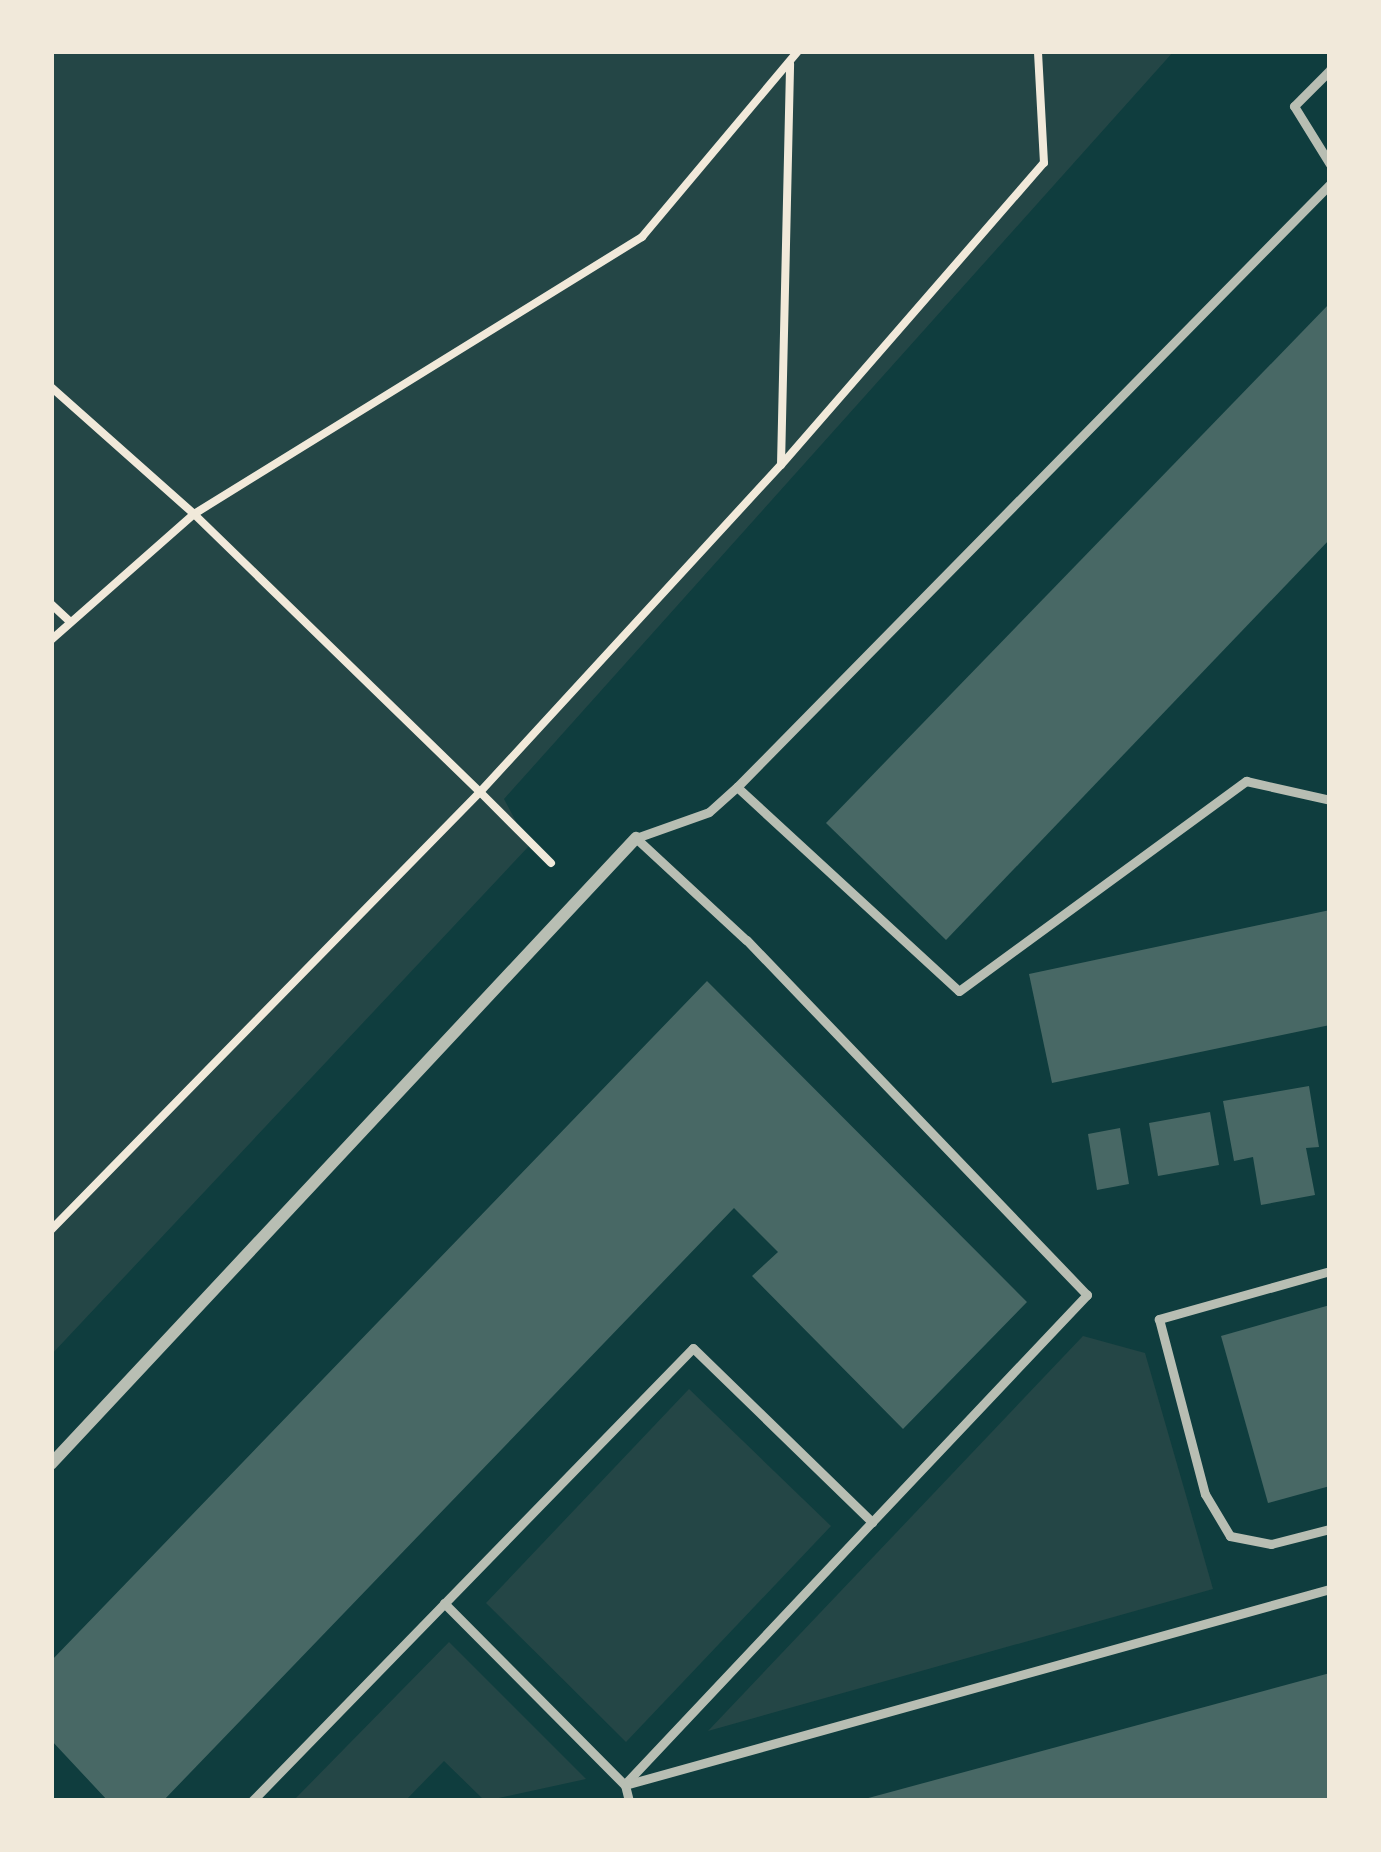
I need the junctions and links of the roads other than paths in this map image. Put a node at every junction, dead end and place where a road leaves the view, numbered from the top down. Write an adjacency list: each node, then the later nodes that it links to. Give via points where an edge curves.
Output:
1 (1330, 70): 2 (lane, via 1294,106)
2 (1330, 164)
3 (1330, 184): 4 (lane)
4 (737, 787): 5 (lane, via 958,991 1246,781); 6 (lane, via 709,812)
5 (1330, 800)
6 (636, 838): 8 (street); 9 (lane, via 746,940 1088,1295)
7 (1330, 1270): 10 (lane, via 1159,1319 1205,1494 1230,1536 1270,1544)
8 (51, 1464)
9 (872, 1522): 12 (lane, via 693,1348); 13 (lane)
10 (1330, 1529)
11 (1330, 1589): 13 (lane)
12 (444, 1603): 13 (lane); 14 (lane)
13 (625, 1785): 15 (lane)
14 (252, 1801)
15 (629, 1801)

